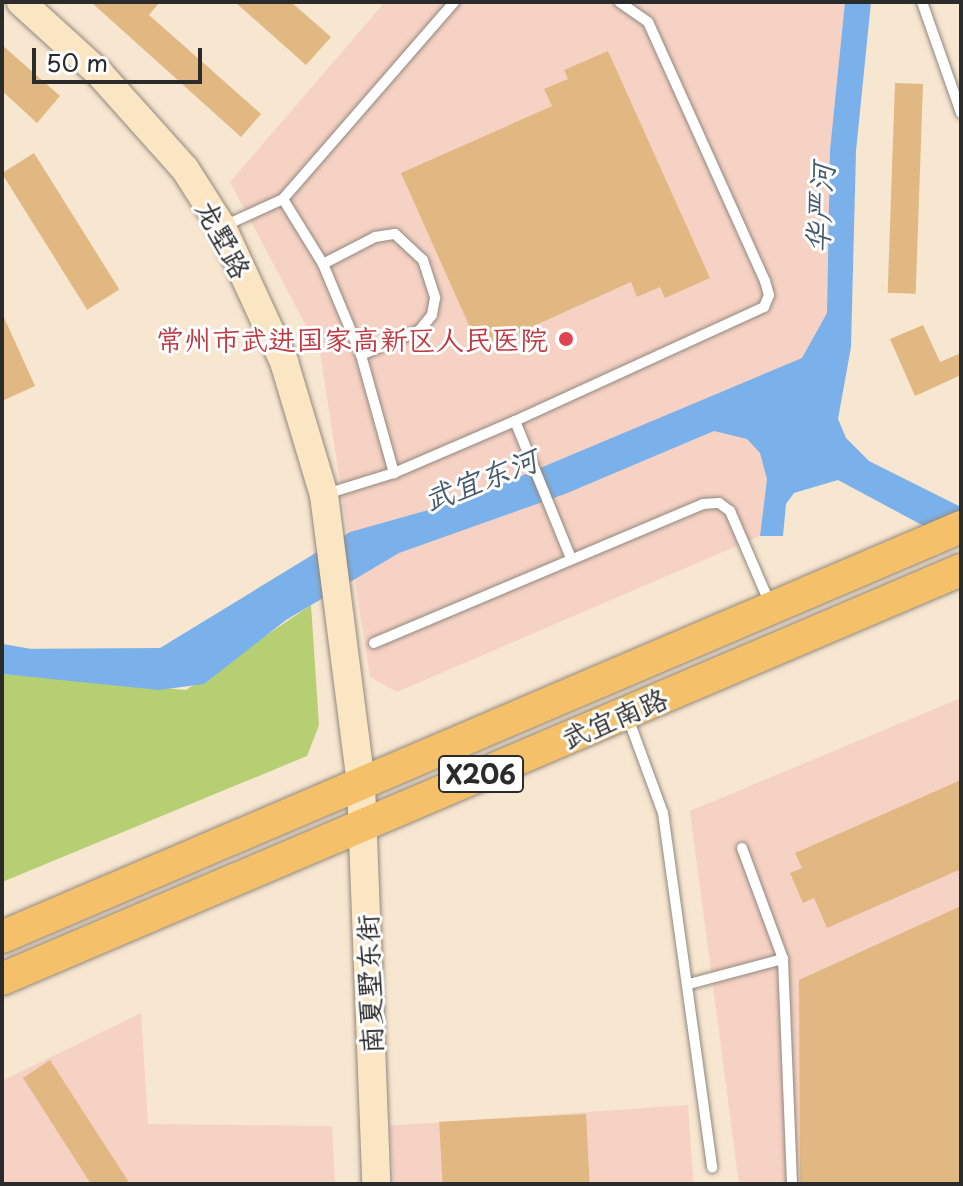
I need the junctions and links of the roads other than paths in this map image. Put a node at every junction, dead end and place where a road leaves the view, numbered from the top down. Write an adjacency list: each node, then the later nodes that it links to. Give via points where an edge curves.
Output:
1 (21, 2): 7 (street, 龙墅路, via 100,74 185,169)
2 (454, 2): 6 (lane)
3 (619, 2): 10 (lane, via 648,22 769,295 753,314)
4 (922, 2): 5 (lane)
5 (961, 113)
6 (283, 199): 7 (lane); 8 (lane)
7 (222, 227): 12 (street, 龙墅路, via 284,362)
8 (323, 264): 9 (lane); 9 (lane, via 375,237 395,234 423,260 435,298 432,315 420,330)
9 (361, 355): 11 (lane)
10 (515, 421): 11 (lane); 14 (lane)
11 (394, 473): 12 (lane)
12 (324, 495): 19 (street, 龙墅路)
13 (961, 527): 16 (main road, 武宜南路 / X206)
14 (571, 558): 16 (lane, via 703,504 719,503 730,511); 17 (lane)
15 (961, 570): 18 (main road, 武宜南路 / X206)
16 (772, 609): 19 (main road, 武宜南路 / X206)
17 (374, 643)
18 (626, 712): 20 (main road, 武宜南路 / X206); 25 (lane, via 663,813)
19 (361, 785): 20 (street, 南夏墅东街); 22 (main road, 武宜南路 / X206)
20 (363, 824): 24 (main road, 武宜南路 / X206); 27 (street, 南夏墅东街)
21 (742, 848): 23 (lane)
22 (2, 937)
23 (783, 959): 25 (lane); 28 (lane)
24 (2, 979)
25 (689, 984): 26 (lane)
26 (712, 1168)
27 (376, 1184)
28 (792, 1184)

